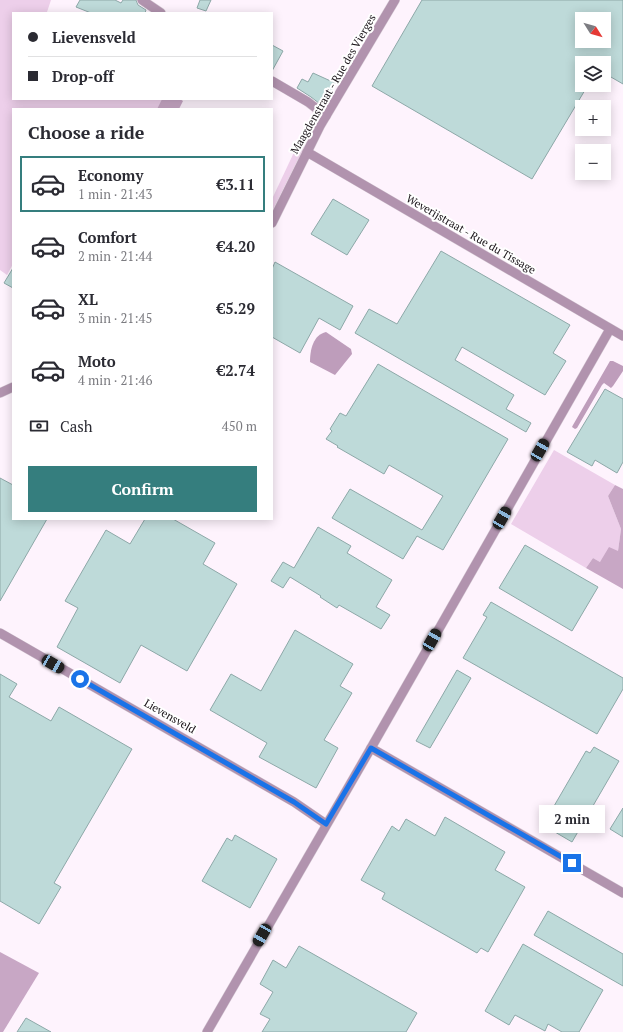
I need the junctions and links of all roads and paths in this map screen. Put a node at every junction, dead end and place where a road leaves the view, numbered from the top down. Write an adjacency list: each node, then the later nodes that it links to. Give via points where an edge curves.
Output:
1 (142, 0): 3 (street)
2 (396, 0): 5 (street, Maagdenstraat - Rue des Vierges)
3 (160, 12)
4 (273, 82): 5 (street)
5 (326, 116): 6 (street, Maagdenstraat - Rue des Vierges)
6 (307, 152): 7 (street, Maagdenstraat - Rue des Vierges); 8 (street, Weverijstraat - Rue du Tissage)
7 (273, 221)
8 (610, 329): 9 (street, Weverijstraat - Rue du Tissage); 13 (street)
9 (623, 336)
10 (12, 387): 11 (street)
11 (0, 393)
12 (0, 633): 14 (street, Lievensveld, via 294,802)
13 (371, 748): 14 (street); 15 (street)
14 (326, 824): 16 (street)
15 (623, 893)
16 (206, 1032)

